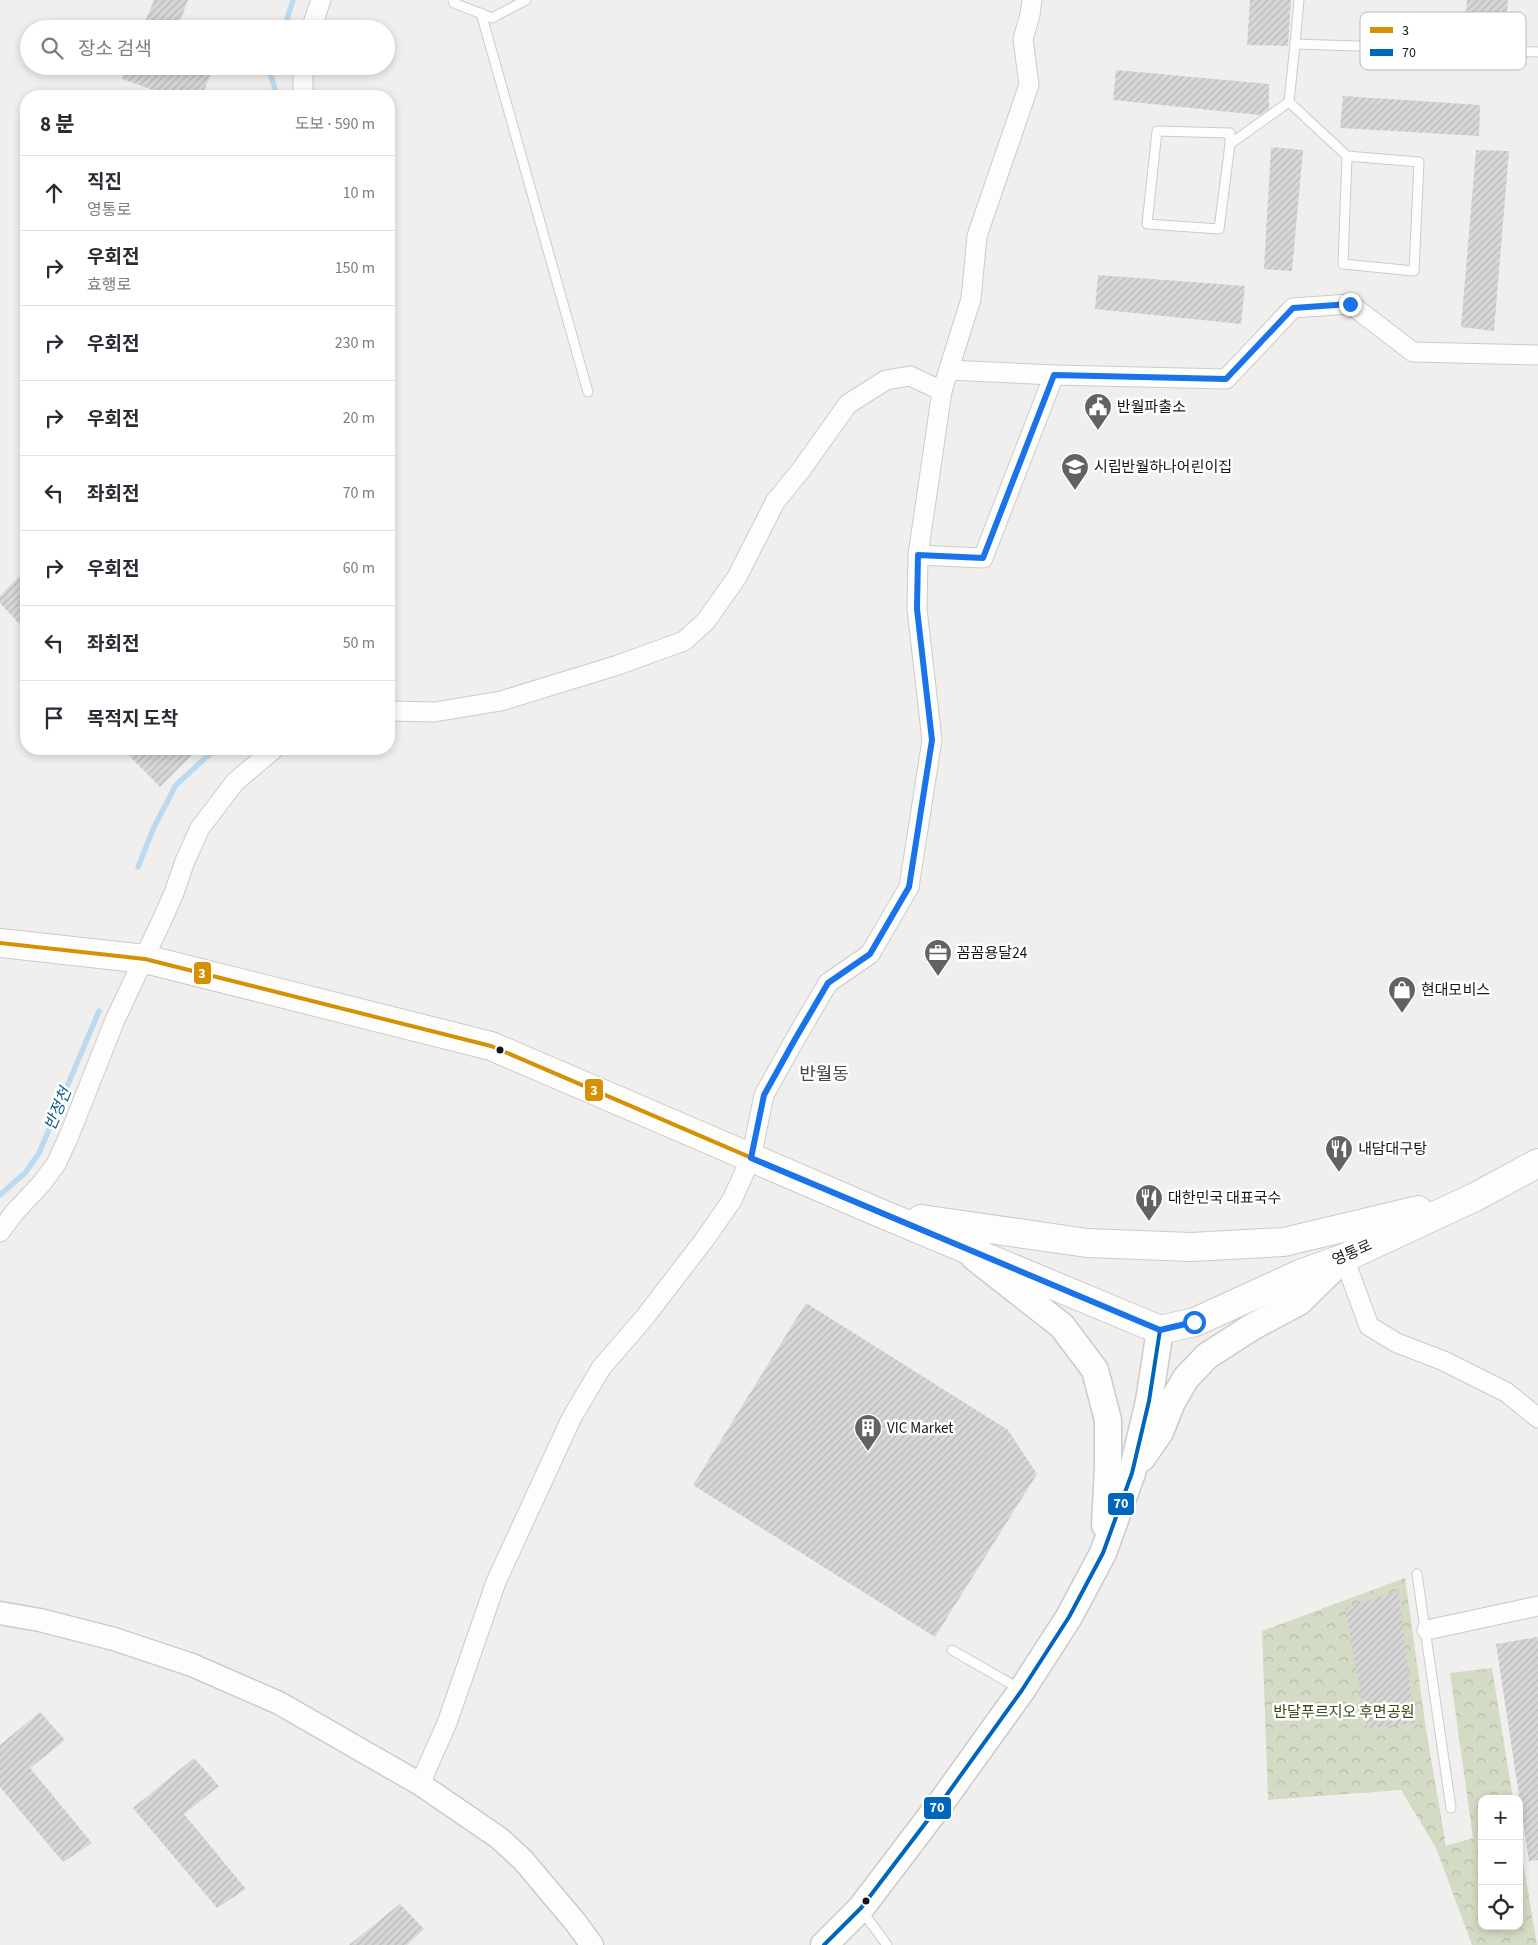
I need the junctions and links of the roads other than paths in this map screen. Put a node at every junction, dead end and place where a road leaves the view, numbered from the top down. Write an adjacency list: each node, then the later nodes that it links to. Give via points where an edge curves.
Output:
1 (321, 0): 7 (street)
2 (453, 0): 6 (lane)
3 (526, 0): 6 (lane, via 492,18)
4 (1032, 0): 16 (street, via 1023,39 1029,85 977,236 971,299)
5 (1299, 0): 8 (lane)
6 (481, 13): 19 (lane)
7 (314, 20)
8 (1295, 44): 9 (lane); 12 (lane)
9 (1360, 46)
10 (303, 75): 11 (street)
11 (303, 90)
12 (1289, 102): 13 (lane); 14 (lane)
13 (1230, 144): 13 (lane, via 1219,229 1147,224 1157,131 1230,134)
14 (1347, 156): 14 (lane, via 1419,162 1414,271 1343,264)
15 (1538, 355): 17 (street, via 1413,352 1350,304 1293,308 1226,379)
16 (949, 370): 17 (street); 18 (street)
17 (1054, 375): 20 (street, via 983,558)
18 (942, 391): 20 (street); 21 (street, via 910,376 886,380 848,404 802,470 775,502 737,577 706,621 684,641 501,701 434,712)
19 (588, 392)
20 (918, 555): 25 (street, via 917,609 932,740 909,887 870,954 828,983 794,1041 764,1095)
21 (395, 711)
22 (267, 755): 24 (street, via 235,782 200,828)
23 (0, 943): 24 (main road)
24 (145, 959): 25 (main road, via 491,1046); 29 (street, via 115,1020 56,1164)
25 (751, 1158): 28 (main road); 42 (street, via 732,1200 645,1317 601,1368 571,1419 496,1582 447,1723)
26 (1537, 1164): 27 (main road, 영통로)
27 (1475, 1196): 28 (main road, via 1284,1242 1191,1247 1087,1243); 31 (main road, 영통로)
28 (880, 1213): 30 (main road)
29 (0, 1232)
30 (960, 1246): 32 (main road); 35 (main road, via 1062,1326 1095,1370 1108,1420)
31 (1344, 1258): 32 (main road, 영통로, via 1300,1274 1194,1322); 33 (street, via 1369,1326 1506,1392); 34 (main road, via 1299,1302 1207,1356 1186,1378 1160,1432)
32 (1160, 1330): 34 (main road, via 1149,1401)
33 (1538, 1418)
34 (1132, 1473): 35 (main road)
35 (1103, 1554): 41 (main road, via 1069,1617)
36 (1417, 1574): 39 (lane)
37 (1538, 1606): 39 (street)
38 (0, 1613): 42 (street, via 114,1639 192,1665 279,1703)
39 (1427, 1630): 43 (lane)
40 (952, 1650): 41 (lane)
41 (1022, 1690): 44 (main road)
42 (420, 1784): 45 (street, via 499,1838 523,1860)
43 (1451, 1808)
44 (861, 1908): 46 (main road); 47 (lane)
45 (592, 1945)
46 (824, 1945)
47 (888, 1945)

